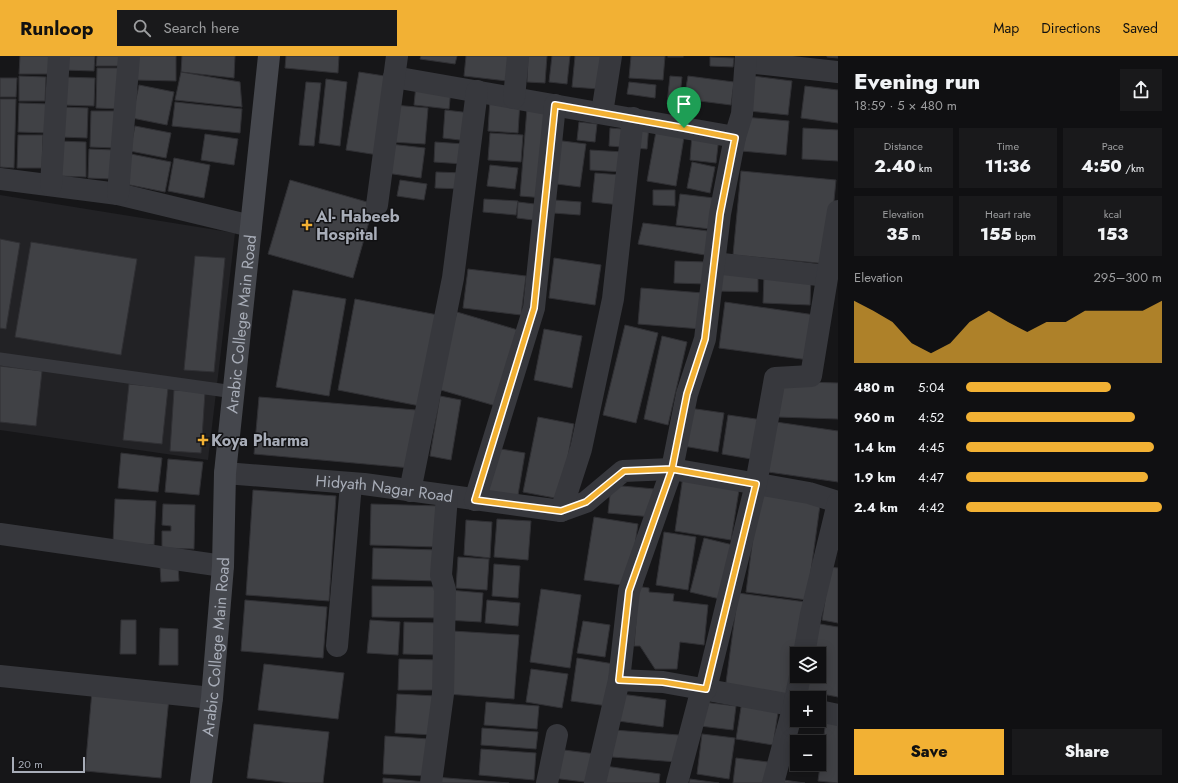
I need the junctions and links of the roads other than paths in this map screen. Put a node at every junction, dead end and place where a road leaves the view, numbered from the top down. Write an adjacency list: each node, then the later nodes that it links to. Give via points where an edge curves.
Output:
1 (58, 56): 17 (street)
2 (129, 56): 18 (street)
3 (269, 56): 21 (main road, Arabic College Main Road)
4 (397, 56): 9 (street)
5 (518, 56): 11 (street)
6 (611, 56): 13 (street)
7 (746, 59): 8 (street); 15 (street, via 742,114)
8 (838, 72)
9 (394, 77): 10 (street); 19 (street)
10 (477, 91): 11 (street); 30 (street, via 453,278)
11 (514, 98): 12 (street)
12 (555, 105): 13 (street); 32 (street, via 534,308)
13 (602, 113): 14 (street)
14 (633, 118): 15 (street); 34 (street, via 613,299 580,450)
15 (735, 138): 22 (street, via 720,214)
16 (0, 179): 17 (street)
17 (51, 185): 18 (street)
18 (118, 194): 21 (street)
19 (377, 205)
20 (838, 211): 23 (street)
21 (251, 226): 25 (main road, Arabic College Main Road)
22 (714, 263): 23 (street); 26 (street, via 705,339 687,394)
23 (827, 276): 29 (street, via 811,376 775,378)
24 (0, 359): 25 (lane)
25 (234, 392): 27 (main road, Arabic College Main Road)
26 (672, 469): 29 (street, Hidyath Nagar Road); 34 (street, Hidyath Nagar Road, via 624,471 586,502); 40 (street, via 629,591)
27 (225, 473): 28 (street, Hidyath Nagar Road); 36 (main road, Arabic College Main Road)
28 (351, 484): 30 (street, Hidyath Nagar Road); 37 (street)
29 (756, 484): 33 (street, Hidyath Nagar Road, via 809,493); 41 (street)
30 (410, 491): 31 (street, Hidyath Nagar Road)
31 (448, 496): 32 (street, Hidyath Nagar Road); 49 (street, via 441,575 445,598 443,694)
32 (475, 500): 34 (street, Hidyath Nagar Road)
33 (838, 502): 38 (street)
34 (561, 511)
35 (0, 534): 36 (street)
36 (223, 566): 42 (main road, Arabic College Main Road)
37 (337, 646)
38 (805, 647)
39 (0, 676): 42 (street)
40 (619, 680): 41 (street, via 663,682); 51 (street)
41 (706, 689): 43 (street); 52 (street, via 700,696)
42 (212, 698): 48 (main road, Arabic College Main Road)
43 (790, 705)
44 (826, 712): 45 (street)
45 (838, 715)
46 (790, 726): 53 (street)
47 (557, 735): 50 (street)
48 (201, 783)
49 (431, 783)
50 (547, 783)
51 (595, 783)
52 (677, 783)
53 (773, 783)

